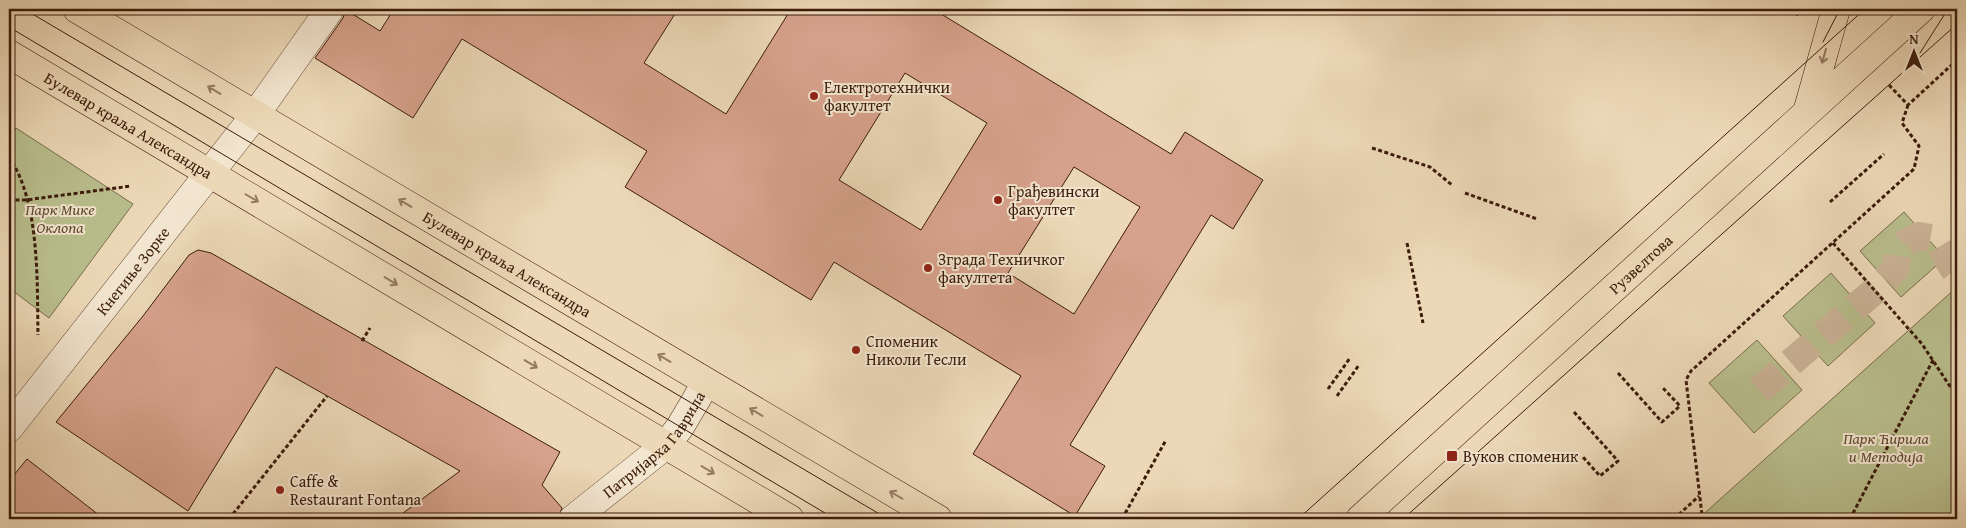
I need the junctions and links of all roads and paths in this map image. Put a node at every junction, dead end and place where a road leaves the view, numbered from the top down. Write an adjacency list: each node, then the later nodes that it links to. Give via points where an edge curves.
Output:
1 (78, 9): 10 (main road, Булевар краља Александра, one-way to 1)
2 (330, 9): 10 (street, Кнегиње Зорке)
3 (1836, 9): 9 (main road, one-way to 9)
4 (1921, 9): 9 (main road, Рузвелтова)
5 (9, 54): 14 (main road, Булевар краља Александра)
6 (1957, 60): 8 (path)
7 (1896, 93): 8 (path)
8 (1908, 105): 22 (path, via 1902,123 1919,146 1914,169)
9 (1808, 109): 49 (main road, Рузвелтова)
10 (256, 114): 14 (street, Кнегиње Зорке); 31 (main road, Булевар краља Александра, one-way to 10)
11 (1372, 148): 15 (path, via 1430,167)
12 (1884, 154): 20 (path)
13 (9, 156): 19 (path, via 16,167)
14 (210, 173): 34 (street, Кнегиње Зорке); 41 (main road, Булевар краља Александра, one-way to 41)
15 (1452, 185)
16 (131, 186): 19 (path)
17 (1465, 193): 21 (path)
18 (9, 200): 19 (path)
19 (26, 200): 34 (path, via 32,220 37,270)
20 (1830, 202)
21 (1537, 219)
22 (1832, 243): 28 (path); 43 (path, via 1686,380)
23 (1407, 244): 24 (path)
24 (1422, 323)
25 (370, 328): 26 (path)
26 (362, 341)
27 (1350, 358): 33 (path)
28 (1933, 360): 37 (path); 52 (path)
29 (1359, 365): 36 (path)
30 (1618, 372): 32 (path, via 1662,422 1680,406)
31 (706, 383): 41 (street, Патријарха Гаврила); 47 (main road, Булевар краља Александра, one-way to 31)
32 (1662, 387)
33 (1328, 388)
34 (39, 390): 39 (street, Кнегиње Зорке)
35 (327, 396): 44 (path)
36 (1337, 396)
37 (1957, 396)
38 (1574, 412): 42 (path, via 1618,461 1600,476)
39 (9, 428)
40 (1166, 440): 48 (path)
41 (666, 445): 45 (street, Патријарха Гаврила); 46 (main road, Булевар краља Александра, one-way to 46)
42 (1582, 456)
43 (1700, 495): 50 (path); 51 (path, via 1702,515)
44 (229, 519)
45 (573, 519)
46 (790, 519)
47 (938, 519)
48 (1122, 519)
49 (1360, 519)
50 (1674, 519)
51 (1706, 519)
52 (1850, 519)

